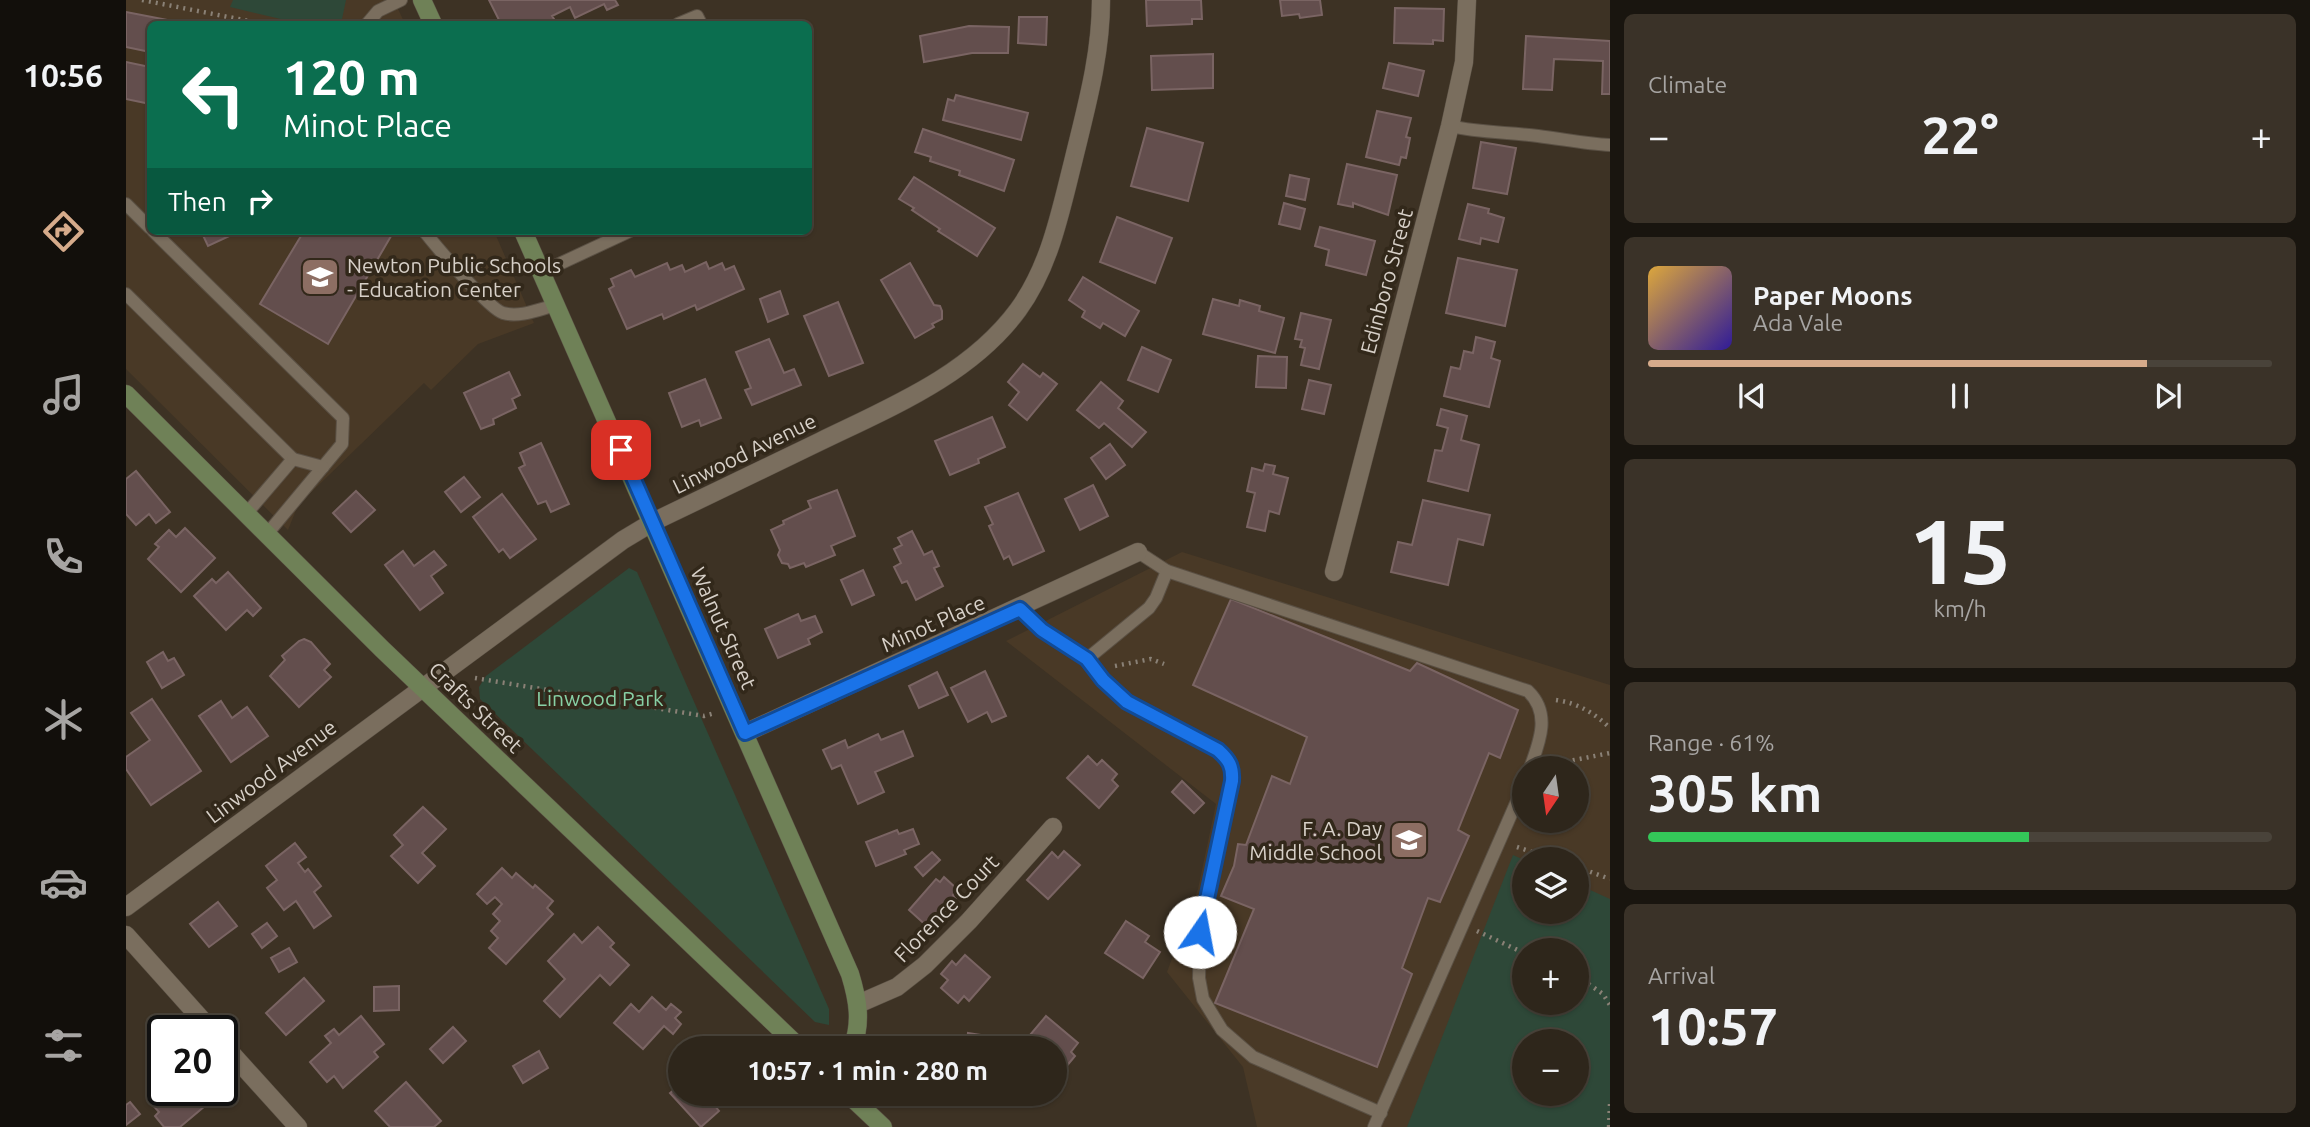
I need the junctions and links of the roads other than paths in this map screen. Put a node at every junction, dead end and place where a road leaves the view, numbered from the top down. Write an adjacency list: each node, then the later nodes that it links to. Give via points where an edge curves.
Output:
1 (401, 0): 5 (lane, via 378,11)
2 (422, 0): 6 (main road)
3 (1101, 0): 24 (street, Linwood Avenue, via 1094,76 1054,236 1033,285 1008,322 962,365 918,393)
4 (1467, 0): 9 (street, Edinboro Street, via 1464,62)
5 (370, 21)
6 (432, 21)
7 (685, 21): 8 (lane, via 697,16)
8 (700, 21)
9 (1450, 126): 10 (lane); 28 (street, Edinboro Street)
10 (1610, 145)
11 (126, 204): 12 (lane)
12 (147, 225)
13 (157, 235): 22 (lane, via 343,418 342,444)
14 (428, 235): 19 (lane, via 501,313 521,314)
15 (525, 235): 17 (main road, Walnut Street)
16 (621, 235): 17 (lane)
17 (542, 272): 19 (main road, Walnut Street)
18 (126, 294): 21 (lane)
19 (556, 305): 24 (main road, Walnut Street)
20 (126, 394): 23 (main road, Crafts Street)
21 (293, 459): 22 (lane); 23 (lane)
22 (323, 467): 25 (lane)
23 (246, 514): 25 (main road, Crafts Street)
24 (653, 522): 31 (street, Linwood Avenue); 32 (main road, Walnut Street)
25 (267, 534): 31 (main road, Crafts Street)
26 (1138, 552): 27 (lane); 29 (street, Minot Place)
27 (1167, 571): 30 (lane, via 1149,608); 33 (lane, via 1528,691 1543,713)
28 (1334, 572)
29 (1020, 609): 30 (lane, via 1042,630); 32 (street, Minot Place)
30 (1087, 659): 44 (lane, via 1127,702 1218,750 1233,769 1198,956 1203,999 1222,1030 1253,1057)
31 (422, 687): 36 (street, Linwood Avenue); 40 (main road, Crafts Street)
32 (745, 733): 38 (main road, Walnut Street, via 846,965)
33 (1534, 756)
34 (1512, 812): 44 (lane)
35 (1054, 827): 38 (street, Florence Court, via 925,965 897,986)
36 (126, 907)
37 (126, 935): 39 (street)
38 (858, 1004): 41 (main road, Walnut Street)
39 (198, 1015)
40 (787, 1036)
41 (856, 1036)
42 (238, 1061): 45 (street)
43 (861, 1106): 46 (main road)
44 (1381, 1112): 47 (lane)
45 (298, 1127)
46 (883, 1127)
47 (1374, 1127)

